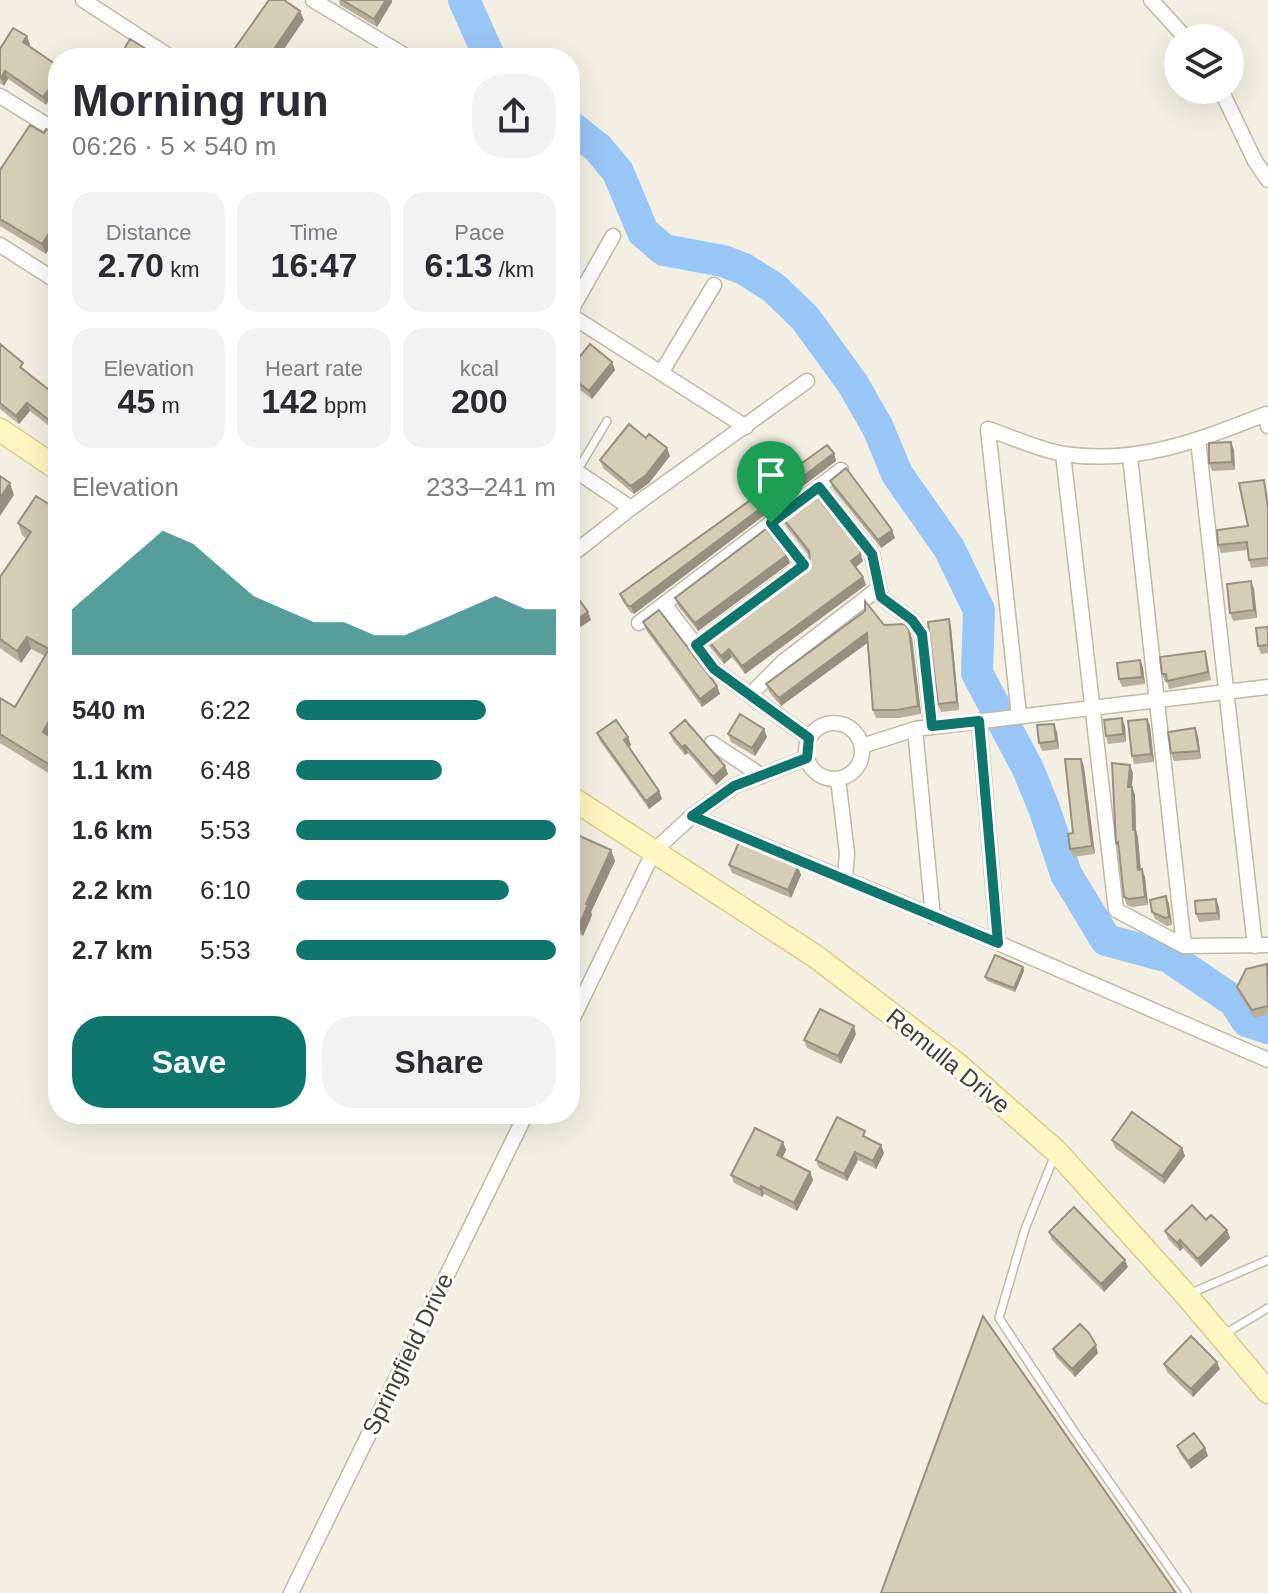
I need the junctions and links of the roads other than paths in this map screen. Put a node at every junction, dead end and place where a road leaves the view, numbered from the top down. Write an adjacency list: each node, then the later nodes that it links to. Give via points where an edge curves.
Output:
1 (83, 0): 5 (street)
2 (313, 0): 6 (street)
3 (1151, 0): 4 (street)
4 (1175, 24)
5 (157, 48)
6 (392, 48)
7 (0, 96): 9 (street)
8 (1228, 104): 10 (street)
9 (48, 126)
10 (1268, 180)
11 (613, 236): 15 (street)
12 (0, 245): 13 (street)
13 (48, 276)
14 (714, 285): 17 (street)
15 (580, 295)
16 (580, 320): 17 (street)
17 (661, 373): 21 (street)
18 (807, 381): 21 (street)
19 (607, 421): 26 (lane)
20 (1268, 426): 23 (street, via 1266,414)
21 (746, 427): 31 (street)
22 (0, 430): 27 (main road)
23 (1198, 440): 25 (street); 39 (street)
24 (1063, 454): 25 (street); 42 (street); 43 (street, via 988,429)
25 (1130, 457): 41 (street)
26 (580, 459)
27 (48, 462)
28 (841, 470): 30 (street)
29 (580, 474): 31 (street)
30 (819, 487): 32 (street); 34 (street, via 872,554)
31 (631, 508): 33 (street)
32 (771, 523): 35 (street); 37 (street, via 804,565)
33 (580, 548)
34 (879, 588): 40 (street, via 784,661); 44 (street, via 881,597 922,634)
35 (664, 604): 36 (street); 37 (street)
36 (639, 623)
37 (696, 645): 40 (street, via 714,669)
38 (1268, 687): 39 (street)
39 (1227, 691): 41 (street); 59 (street)
40 (750, 695): 46 (street)
41 (1158, 700): 42 (street); 58 (street)
42 (1093, 708): 43 (street); 58 (street, via 1116,910)
43 (999, 719): 44 (street); 57 (street)
44 (932, 726): 45 (street)
45 (915, 729): 48 (street); 56 (street)
46 (809, 738): 48 (street, via 821,726 838,723 854,730); 49 (street)
47 (712, 743): 50 (street)
48 (862, 746): 51 (street, via 854,771)
49 (807, 758): 50 (street); 51 (street, via 815,772)
50 (762, 776): 53 (street, via 734,786)
51 (838, 779): 55 (street)
52 (580, 803): 54 (main road, Remulla Drive)
53 (692, 816): 54 (street); 55 (street)
54 (654, 851): 60 (street); 63 (main road, Remulla Drive, via 815,956 957,1064)
55 (845, 879): 56 (street)
56 (933, 917): 57 (street)
57 (998, 943): 61 (street)
58 (1184, 946): 59 (street)
59 (1262, 946)
60 (580, 1003)
61 (1268, 1060)
62 (521, 1124): 69 (street, Springfield Drive)
63 (1057, 1152): 65 (main road, Remulla Drive); 70 (lane, via 1025,1229 999,1318)
64 (1268, 1260): 65 (lane)
65 (1186, 1295): 67 (main road, Remulla Drive)
66 (1268, 1308): 67 (lane)
67 (1221, 1336): 68 (main road, Remulla Drive)
68 (1268, 1392)
69 (291, 1593)
70 (1187, 1593)

